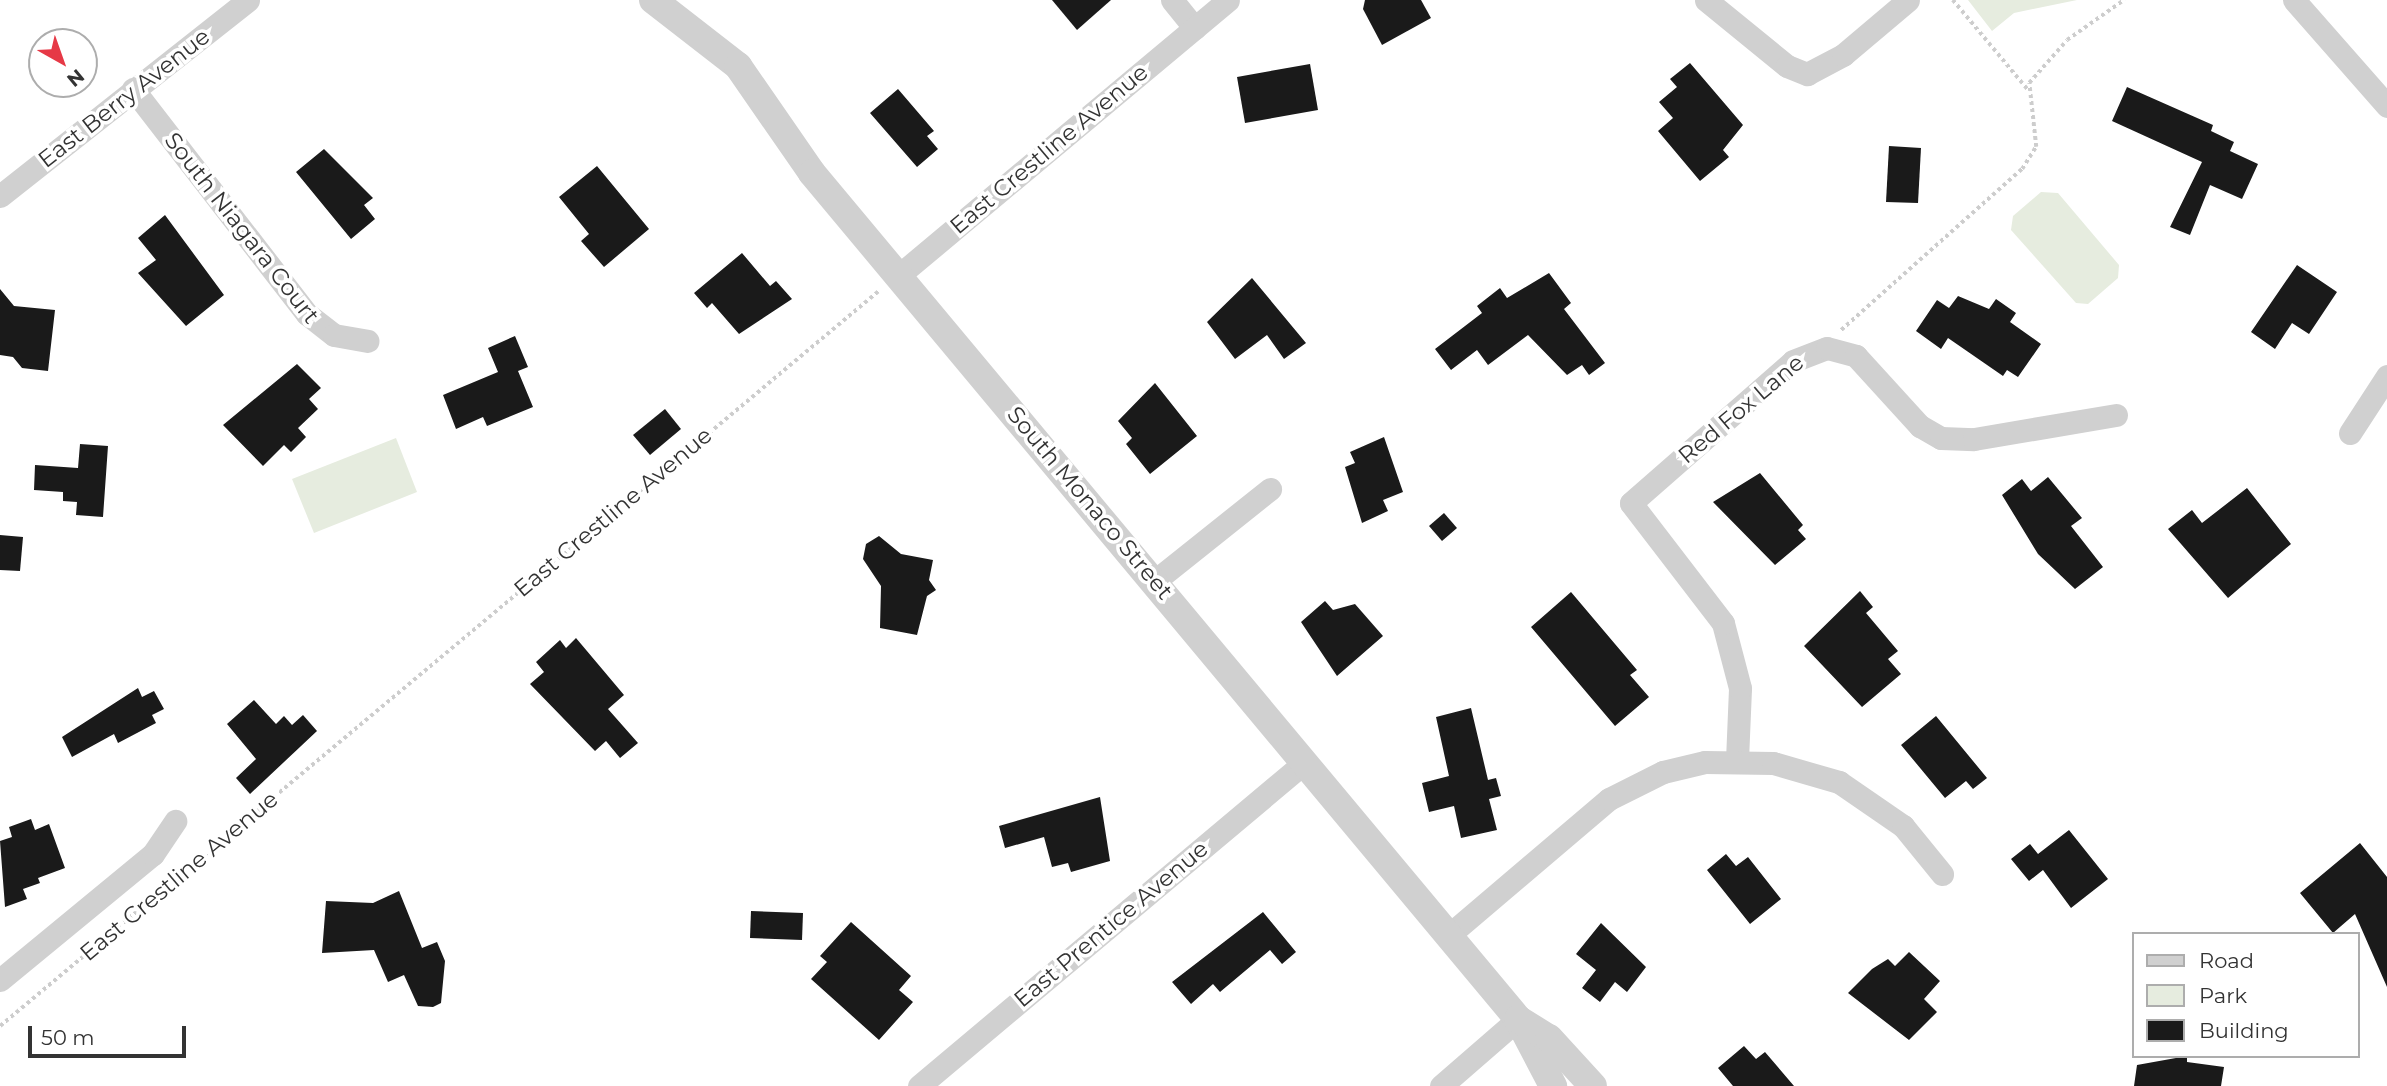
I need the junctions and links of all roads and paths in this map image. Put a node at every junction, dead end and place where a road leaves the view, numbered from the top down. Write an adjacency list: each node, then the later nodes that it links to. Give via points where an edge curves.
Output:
1 (248, 0): 11 (street, East Berry Avenue)
2 (653, 0): 15 (street, South Monaco Street, via 738,66 800,159)
3 (1172, 0): 10 (street)
4 (1228, 0): 10 (street, East Crestline Avenue)
5 (1706, 0): 6 (street, via 1773,56 1807,74 1843,55)
6 (1908, 0)
7 (1953, 0): 12 (path)
8 (2124, 0): 12 (path, via 2041,65)
9 (2294, 0): 13 (street)
10 (1195, 28): 15 (street, East Crestline Avenue)
11 (133, 89): 14 (street, East Berry Avenue); 16 (street, South Niagara Court, via 307,314 334,335)
12 (2029, 91): 17 (path, via 2031,158 1856,311)
13 (2387, 106)
14 (0, 196)
15 (898, 276): 22 (street, South Monaco Street); 30 (path, East Crestline Avenue)
16 (368, 341)
17 (1827, 348): 19 (street, Red Fox Lane, via 1856,356 1920,426 1941,438 1974,439); 23 (street, Red Fox Lane, via 1793,361 1631,503 1723,623 1740,688)
18 (2387, 376): 20 (street)
19 (2116, 415)
20 (2350, 433)
21 (1270, 489): 22 (street)
22 (1156, 580): 24 (street, South Monaco Street)
23 (1737, 760): 26 (street, via 1817,774 1859,793 1903,826); 27 (street, via 1664,772 1609,799)
24 (1305, 762): 27 (street, South Monaco Street); 31 (street, East Prentice Avenue)
25 (175, 821): 28 (street, via 153,854)
26 (1942, 874)
27 (1449, 935): 29 (street, South Monaco Street)
28 (0, 980)
29 (1518, 1019): 32 (street); 33 (street, South Monaco Street); 34 (street, South Monaco Street, via 1549,1038)
30 (0, 1026)
31 (919, 1086)
32 (1441, 1086)
33 (1553, 1086)
34 (1593, 1086)

